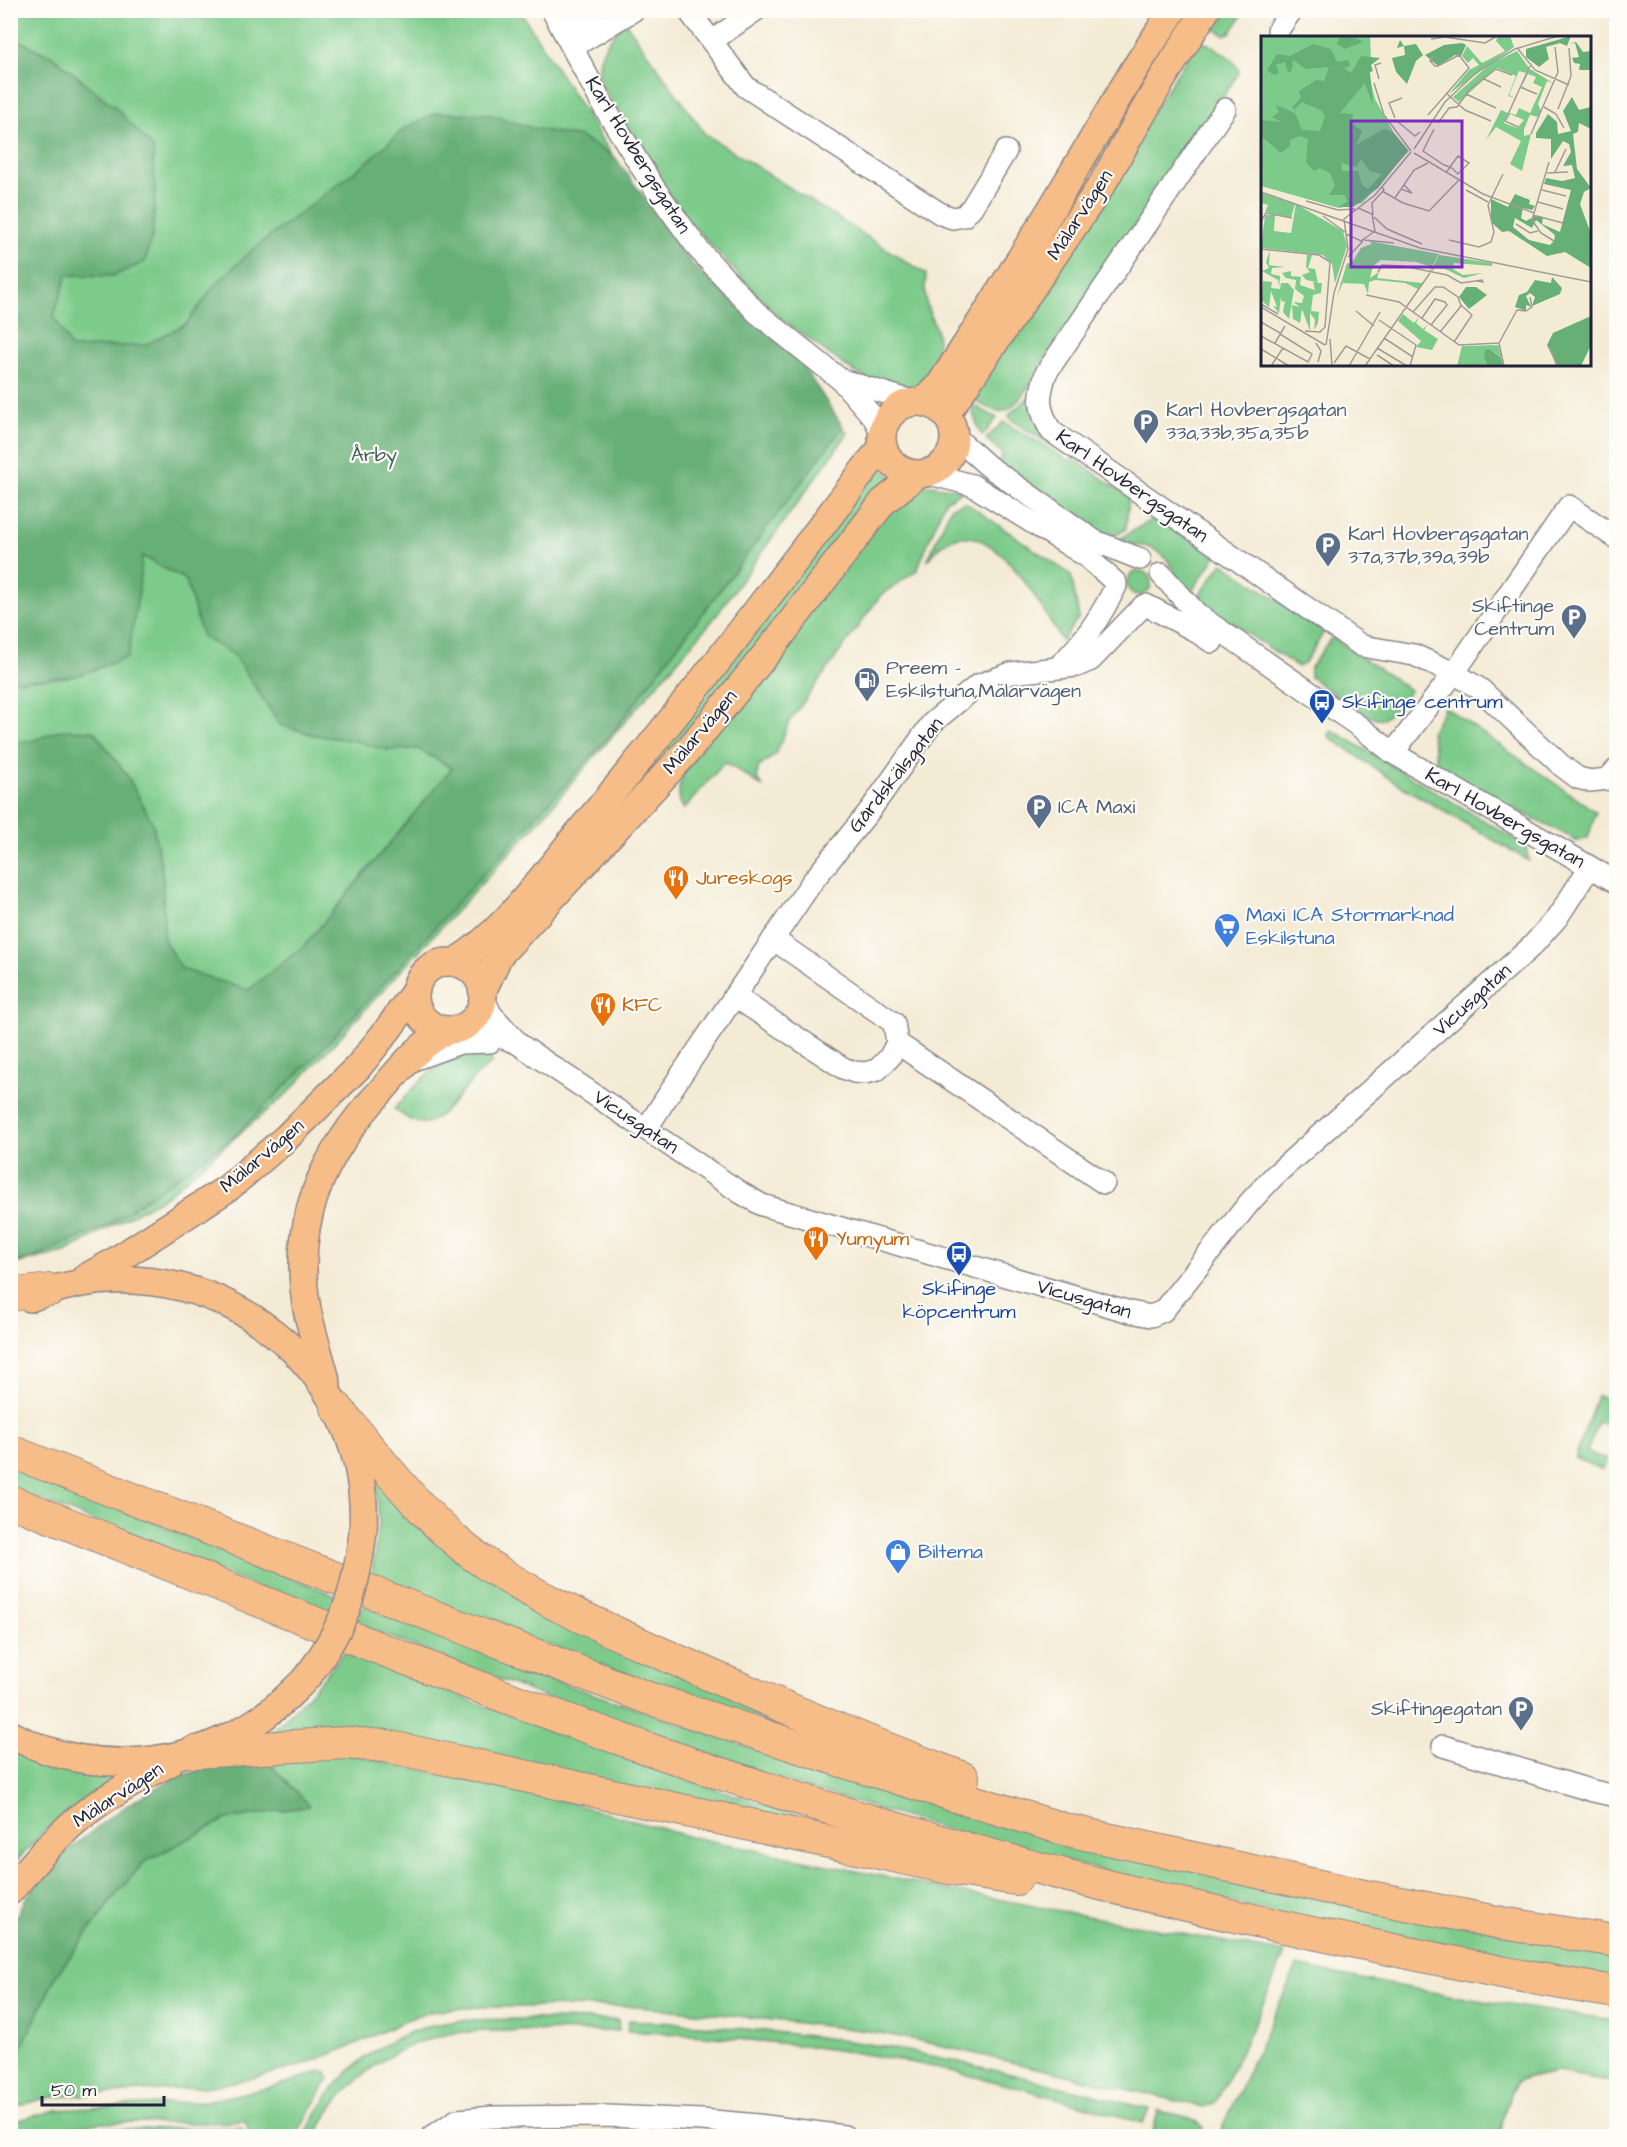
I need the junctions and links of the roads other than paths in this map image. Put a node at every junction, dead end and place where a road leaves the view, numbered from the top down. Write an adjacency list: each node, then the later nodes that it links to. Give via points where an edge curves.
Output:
1 (552, 10): 10 (street, Karl Hovbergsgatan)
2 (596, 10): 10 (street)
3 (634, 10): 10 (street)
4 (688, 10): 11 (street)
5 (756, 10): 11 (street)
6 (1173, 10): 15 (main road, Mälarvägen, via 940,385)
7 (1206, 10): 16 (main road, Mälarvägen, via 1101,186)
8 (1292, 10): 9 (street)
9 (1278, 30)
10 (568, 38): 14 (street, Karl Hovbergsgatan, via 604,107 655,189 699,249 756,312)
11 (712, 41): 13 (street, via 746,87 941,214 952,218 964,216)
12 (1226, 109): 25 (street, Karl Hovbergsgatan, via 1046,373 1040,402 1044,417 1051,431 1077,450 1362,646 1414,655)
13 (1006, 151)
14 (842, 380): 15 (street, Karl Hovbergsgatan); 17 (street, Karl Hovbergsgatan, via 874,418)
15 (918, 402): 16 (main road, via 932,405); 17 (main road, via 895,410 885,422)
16 (950, 425): 18 (main road, via 949,457 939,467); 20 (street, via 988,466 1095,541)
17 (882, 441): 18 (main road, via 889,460 899,469); 31 (main road, Mälarvägen, via 767,599 598,810 514,910 478,947)
18 (922, 473): 22 (street, via 972,484 1086,556); 33 (main road, Mälarvägen, via 883,502 690,748 499,956)
19 (1617, 538): 25 (street, via 1569,506)
20 (1140, 559): 21 (street, via 1151,562); 22 (street, via 1120,568)
21 (1161, 574): 23 (street, via 1159,596); 26 (street, Karl Hovbergsgatan, via 1198,615)
22 (1116, 584): 23 (street, via 1127,603); 24 (street, via 1079,647)
23 (1144, 606): 24 (street, Gårdskälsgatan, via 1091,660); 26 (street, Karl Hovbergsgatan, via 1192,629 1354,738)
24 (1058, 667): 30 (street, Gårdskälsgatan, via 1011,673 978,685 932,723)
25 (1454, 673): 26 (street); 27 (street, via 1480,689 1578,778 1608,779)
26 (1393, 753): 28 (street, Karl Hovbergsgatan)
27 (1617, 770)
28 (1590, 867): 29 (street, Karl Hovbergsgatan); 39 (street, Vicusgatan, via 1563,910 1532,946 1274,1176 1156,1315 1130,1312 762,1205)
29 (1617, 882)
30 (773, 939): 34 (street, Gårdskälsgatan); 37 (street, via 894,1023)
31 (455, 962): 32 (main road, via 427,969); 33 (main road, via 471,969)
32 (416, 990): 35 (main road, via 423,1018 432,1025); 41 (main road, Mälarvägen, via 359,1066 228,1188 112,1263)
33 (483, 993): 35 (main road, via 479,1013 471,1022); 36 (street, Vicusgatan, via 491,1014)
34 (734, 996): 37 (street, via 854,1072 877,1070 889,1059); 39 (street, Gårdskälsgatan)
35 (455, 1029): 36 (street, Vicusgatan); 38 (main road, via 425,1043)
36 (517, 1043): 38 (street, via 460,1043); 39 (street, Vicusgatan)
37 (897, 1043): 40 (street)
38 (406, 1064): 44 (main road, via 363,1110 332,1153 312,1200 302,1255 307,1308)
39 (647, 1128)
40 (1104, 1183)
41 (62, 1287): 42 (highway); 43 (main road); 44 (main road, via 114,1279 156,1281 201,1292 254,1318 302,1358)
42 (10, 1295)
43 (10, 1307)
44 (334, 1402): 49 (main road, bridge, via 356,1458 364,1510 360,1560 348,1609 311,1672 272,1711 243,1731); 51 (highway, via 435,1521 476,1557 530,1590 715,1678 873,1744 1034,1804)
45 (10, 1451): 51 (highway, via 648,1698)
46 (10, 1501): 53 (highway, via 511,1699 650,1749 881,1823)
47 (10, 1734): 49 (main road, via 65,1755 107,1762 150,1761)
48 (1443, 1746): 50 (street)
49 (187, 1754): 52 (main road, Mälarvägen, via 92,1808 64,1830); 53 (highway, via 346,1743 386,1746 958,1870)
50 (1617, 1796)
51 (1067, 1830): 54 (highway, via 1365,1896)
52 (10, 1891)
53 (1139, 1894): 55 (highway, via 1320,1935)
54 (1617, 1941)
55 (1617, 1992)
56 (433, 2136): 57 (street, via 457,2120 596,2116 702,2120)
57 (844, 2136)

